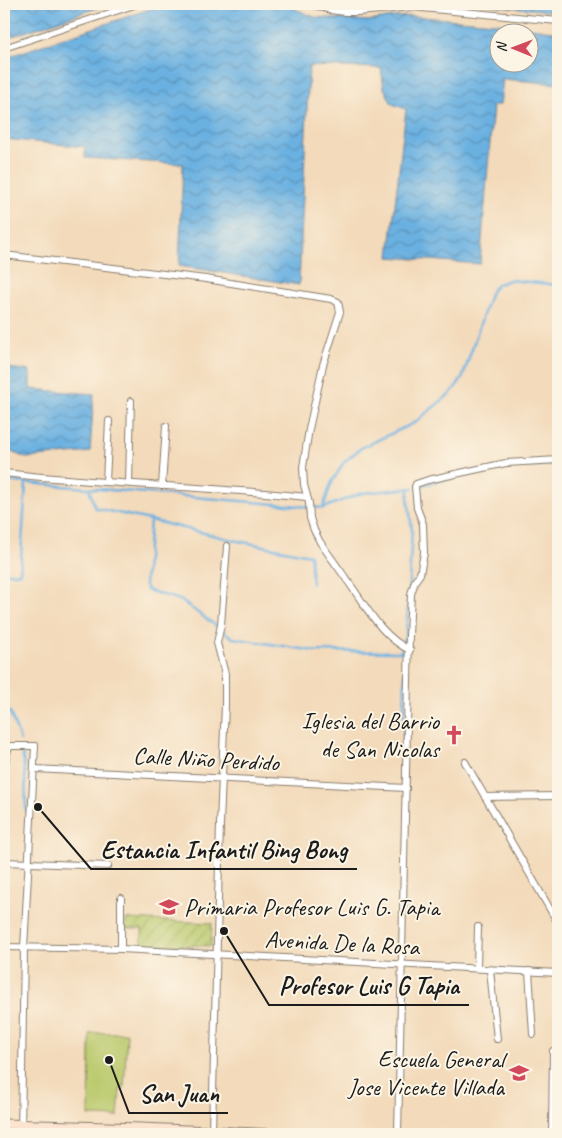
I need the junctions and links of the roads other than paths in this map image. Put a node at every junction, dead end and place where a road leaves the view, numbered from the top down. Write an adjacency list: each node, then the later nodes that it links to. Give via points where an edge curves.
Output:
1 (137, 4): 4 (street)
2 (310, 4): 3 (street, via 345,12 412,7)
3 (558, 21)
4 (4, 48)
5 (4, 255): 14 (street, via 265,287 338,302 340,312 322,365 305,451 303,476)
6 (131, 401): 12 (street)
7 (108, 421): 11 (street)
8 (166, 426): 13 (street)
9 (558, 460): 16 (street, via 506,463 416,484 424,553 420,574 411,594)
10 (4, 473): 11 (street)
11 (106, 481): 12 (street)
12 (129, 483): 13 (street)
13 (162, 486): 14 (street, via 249,491)
14 (308, 500): 16 (street, via 310,518 320,542 382,630)
15 (228, 546): 20 (street, via 221,625 217,637 225,674)
16 (410, 650): 21 (street)
17 (465, 762): 22 (street)
18 (4, 766): 19 (street, via 11,746 35,746)
19 (35, 769): 20 (street, Calle Niño Perdido); 25 (street)
20 (222, 779): 21 (street, Calle Niño Perdido); 33 (street)
21 (406, 788): 34 (street)
22 (485, 796): 23 (street); 28 (street)
23 (558, 796)
24 (4, 862): 25 (street)
25 (29, 863): 26 (street); 31 (street)
26 (108, 866)
27 (121, 898): 32 (street)
28 (558, 923)
29 (478, 927): 35 (street)
30 (4, 947): 31 (street, Avenida De la Rosa)
31 (24, 948): 32 (street, Avenida De la Rosa); 43 (street)
32 (121, 949): 33 (street, Avenida De la Rosa)
33 (217, 955): 34 (street, Avenida De la Rosa); 44 (street)
34 (403, 964): 35 (street, Avenida De la Rosa); 46 (street)
35 (477, 968): 36 (street, Avenida De la Rosa)
36 (490, 970): 37 (street, Avenida De la Rosa); 40 (street)
37 (529, 971): 38 (street, Avenida De la Rosa); 39 (street)
38 (558, 973)
39 (533, 1034)
40 (497, 1039)
41 (553, 1051): 47 (street)
42 (4, 1124): 43 (main road)
43 (22, 1130): 44 (main road)
44 (212, 1133): 45 (main road)
45 (276, 1134)
46 (398, 1134)
47 (552, 1134)

